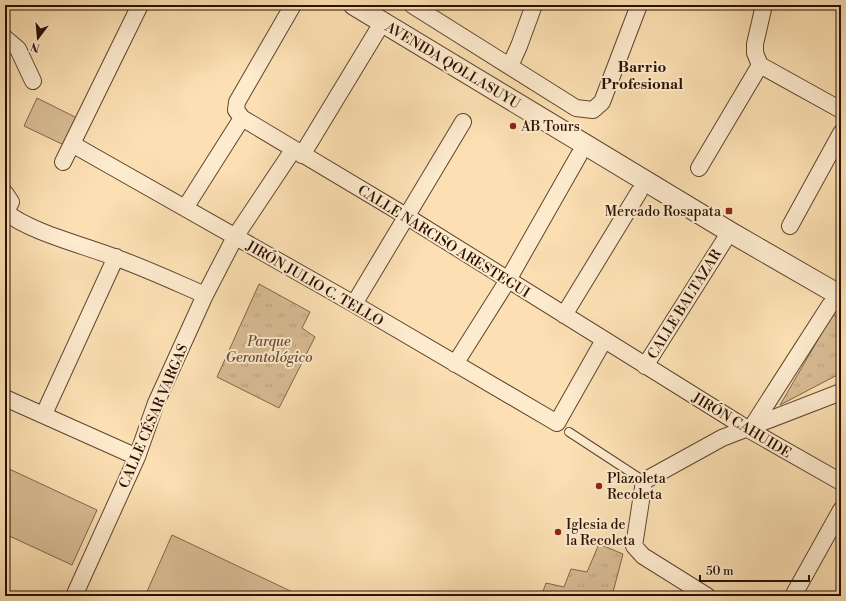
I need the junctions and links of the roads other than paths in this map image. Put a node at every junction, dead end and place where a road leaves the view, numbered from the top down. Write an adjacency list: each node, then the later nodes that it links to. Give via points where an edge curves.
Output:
1 (293, 5): 14 (street, via 237,102 236,110)
2 (354, 5): 8 (street, AVENIDA QOLLASUYU)
3 (412, 5): 11 (street)
4 (534, 5): 11 (street)
5 (639, 5): 11 (street, via 602,102 593,110 576,108)
6 (764, 5): 10 (street, via 755,44 755,53)
7 (137, 6): 17 (street)
8 (382, 23): 18 (street, CALLE CÉSAR VARGAS); 33 (street, AVENIDA QOLLASUYU, via 730,232)
9 (5, 38): 12 (street, via 18,49)
10 (760, 65): 13 (street); 21 (street)
11 (510, 66)
12 (33, 81)
13 (841, 110)
14 (242, 118): 18 (street, CALLE NARCISO ARESTEGUI); 24 (street)
15 (463, 122): 26 (street)
16 (841, 133): 27 (street)
17 (72, 144): 20 (street); 24 (street, JIRÓN JULIO C. TELLO)
18 (298, 152): 26 (street, CALLE NARCISO ARESTEGUI); 28 (street, CALLE CÉSAR VARGAS)
19 (579, 155): 31 (street)
20 (63, 162)
21 (699, 168)
22 (639, 192): 35 (street)
23 (5, 193): 25 (street, via 11,202)
24 (185, 208): 28 (street, JIRÓN JULIO C. TELLO)
25 (6, 213): 30 (street, via 33,227)
26 (406, 216): 31 (street, CALLE NARCISO ARESTEGUI); 34 (street)
27 (790, 226)
28 (235, 237): 32 (street, CALLE CÉSAR VARGAS); 34 (street, JIRÓN JULIO C. TELLO)
29 (724, 241): 38 (street, CALLE BALTAZAR)
30 (116, 257): 32 (street); 41 (street)
31 (508, 280): 35 (street, CALLE NARCISO ARESTEGUI); 37 (street)
32 (205, 295): 44 (street, CALLE CÉSAR VARGAS, via 156,403)
33 (835, 301): 42 (street)
34 (354, 304): 37 (street, JIRÓN JULIO C. TELLO)
35 (564, 315): 36 (street, CALLE NARCISO ARESTEGUI)
36 (604, 340): 38 (street, CALLE NARCISO ARESTEGUI); 43 (street)
37 (455, 364): 43 (street, JIRÓN JULIO C. TELLO)
38 (644, 366): 42 (street, JIRÓN CAHUIDE)
39 (841, 392): 42 (street)
40 (5, 398): 41 (street)
41 (44, 414): 44 (street)
42 (750, 427): 45 (street, via 722,438); 46 (street, JIRÓN CAHUIDE)
43 (563, 428): 45 (lane)
44 (137, 457): 48 (street, CALLE CÉSAR VARGAS)
45 (644, 481): 49 (street, via 634,546 643,556)
46 (841, 482)
47 (841, 510): 50 (street)
48 (74, 596)
49 (707, 596)
50 (793, 596)

